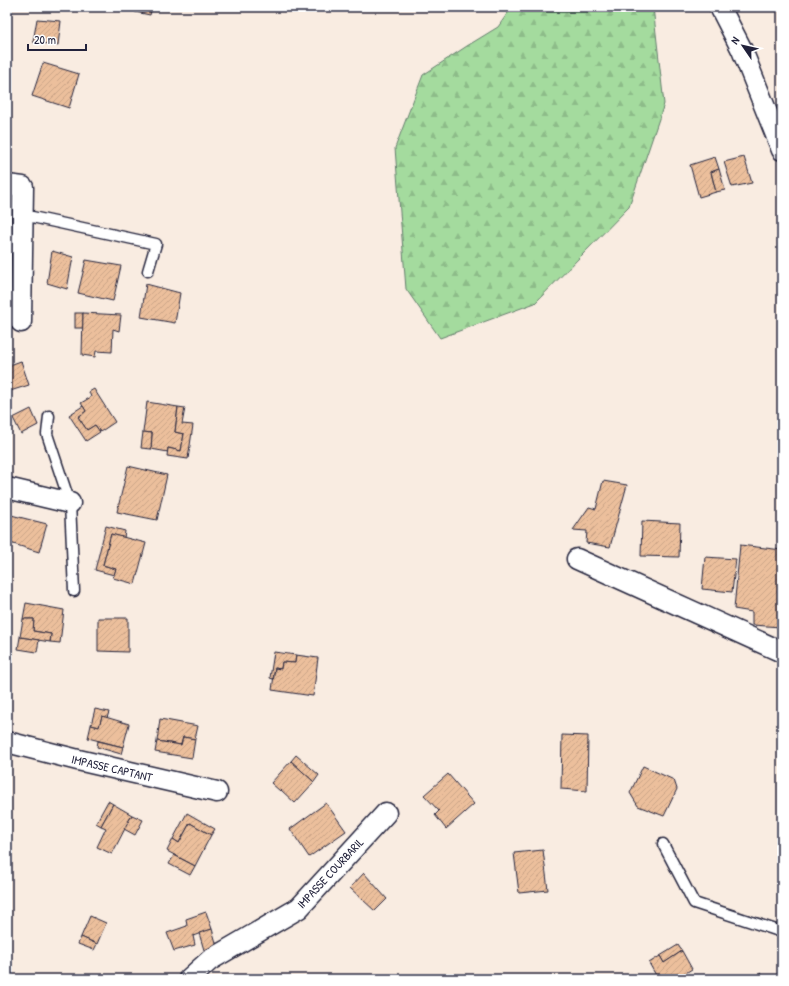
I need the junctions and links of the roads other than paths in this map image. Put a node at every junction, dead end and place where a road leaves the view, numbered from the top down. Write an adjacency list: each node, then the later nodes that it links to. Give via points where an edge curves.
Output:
1 (720, 7): 2 (street, via 742,50)
2 (782, 150)
3 (7, 183): 4 (street, via 23,187)
4 (23, 215): 5 (lane, via 156,244); 6 (street)
5 (148, 271)
6 (21, 322)
7 (49, 416): 9 (lane, via 47,434)
8 (7, 488): 9 (street)
9 (70, 503): 11 (lane)
10 (576, 559): 12 (street)
11 (74, 591)
12 (782, 652)
13 (7, 742): 14 (street, IMPASSE CAPTANT)
14 (217, 792)
15 (386, 813): 18 (street, IMPASSE COURBARIL, via 299,908 210,960)
16 (663, 844): 17 (lane, via 694,903)
17 (782, 932)
18 (189, 979)

